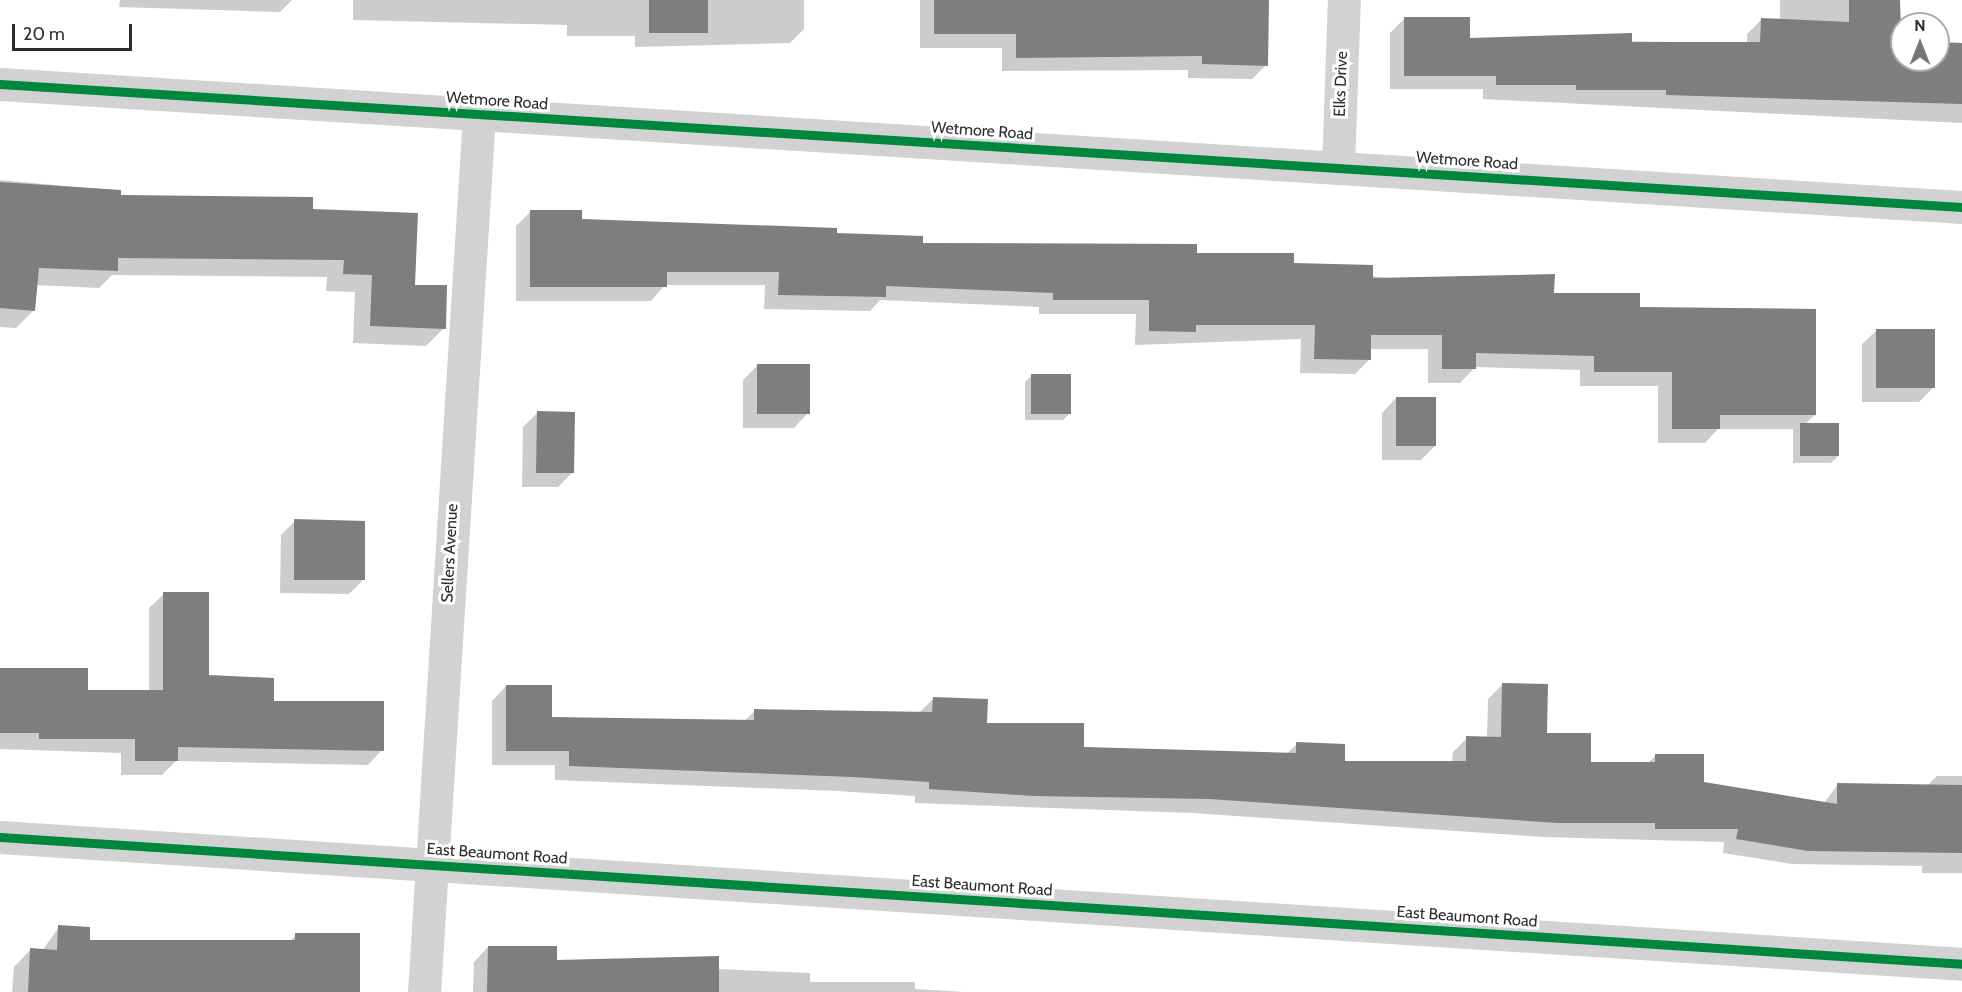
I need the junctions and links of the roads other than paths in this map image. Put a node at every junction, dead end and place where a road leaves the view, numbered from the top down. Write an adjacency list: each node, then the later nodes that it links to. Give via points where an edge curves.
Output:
1 (1344, 0): 4 (street, Elks Drive)
2 (0, 84): 3 (street, Wetmore Road)
3 (479, 115): 4 (street, Wetmore Road); 7 (street, Sellers Avenue)
4 (1338, 168): 5 (street, Wetmore Road)
5 (1962, 207)
6 (0, 837): 7 (street, East Beaumont Road)
7 (431, 865): 8 (street, East Beaumont Road); 9 (street, Sellers Avenue)
8 (1962, 964)
9 (424, 992)

